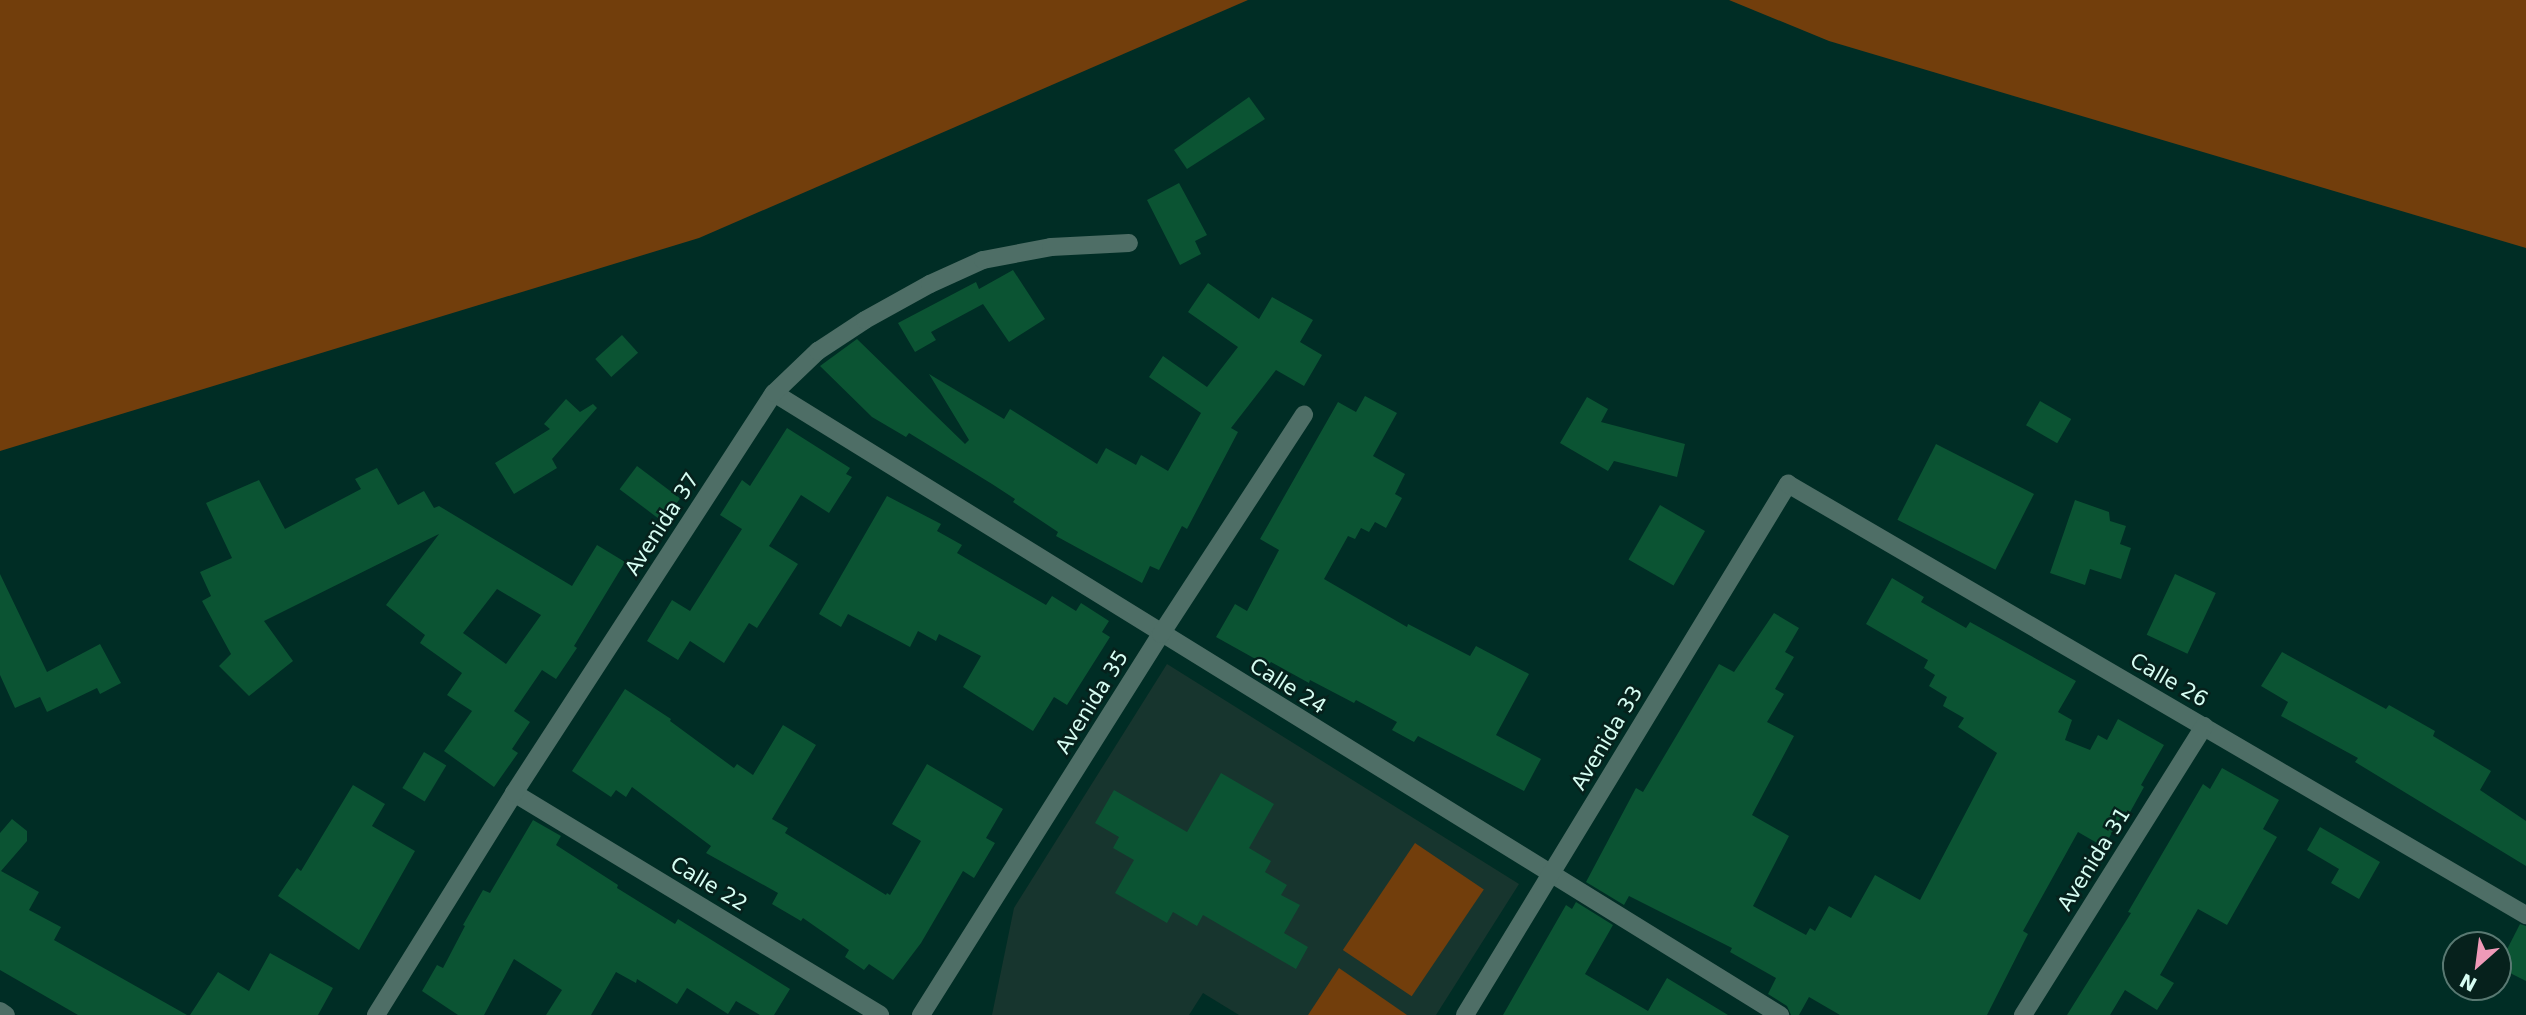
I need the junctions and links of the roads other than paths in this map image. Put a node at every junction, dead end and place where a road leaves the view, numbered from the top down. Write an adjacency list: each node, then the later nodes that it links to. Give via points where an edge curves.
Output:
1 (1129, 243): 2 (street, Avenida 37, via 1051,247 983,260 865,320 818,351)
2 (774, 393): 5 (street, Calle 24); 7 (street, Avenida 37)
3 (1304, 415): 5 (street, Avenida 35)
4 (1788, 484): 6 (street, Calle 26); 8 (street, Avenida 33)
5 (1161, 635): 8 (street, Calle 24); 14 (street, Avenida 35)
6 (2204, 726): 9 (street, Calle 26); 17 (street, Avenida 31)
7 (514, 793): 12 (street, Avenida 37); 13 (street, Calle 22)
8 (1550, 876): 15 (street, Avenida 33); 16 (street, Calle 24)
9 (2526, 915)
10 (0, 1011): 11 (street)
11 (6, 1015)
12 (376, 1015)
13 (880, 1015)
14 (921, 1015)
15 (1465, 1015)
16 (1780, 1015)
17 (2023, 1015)

